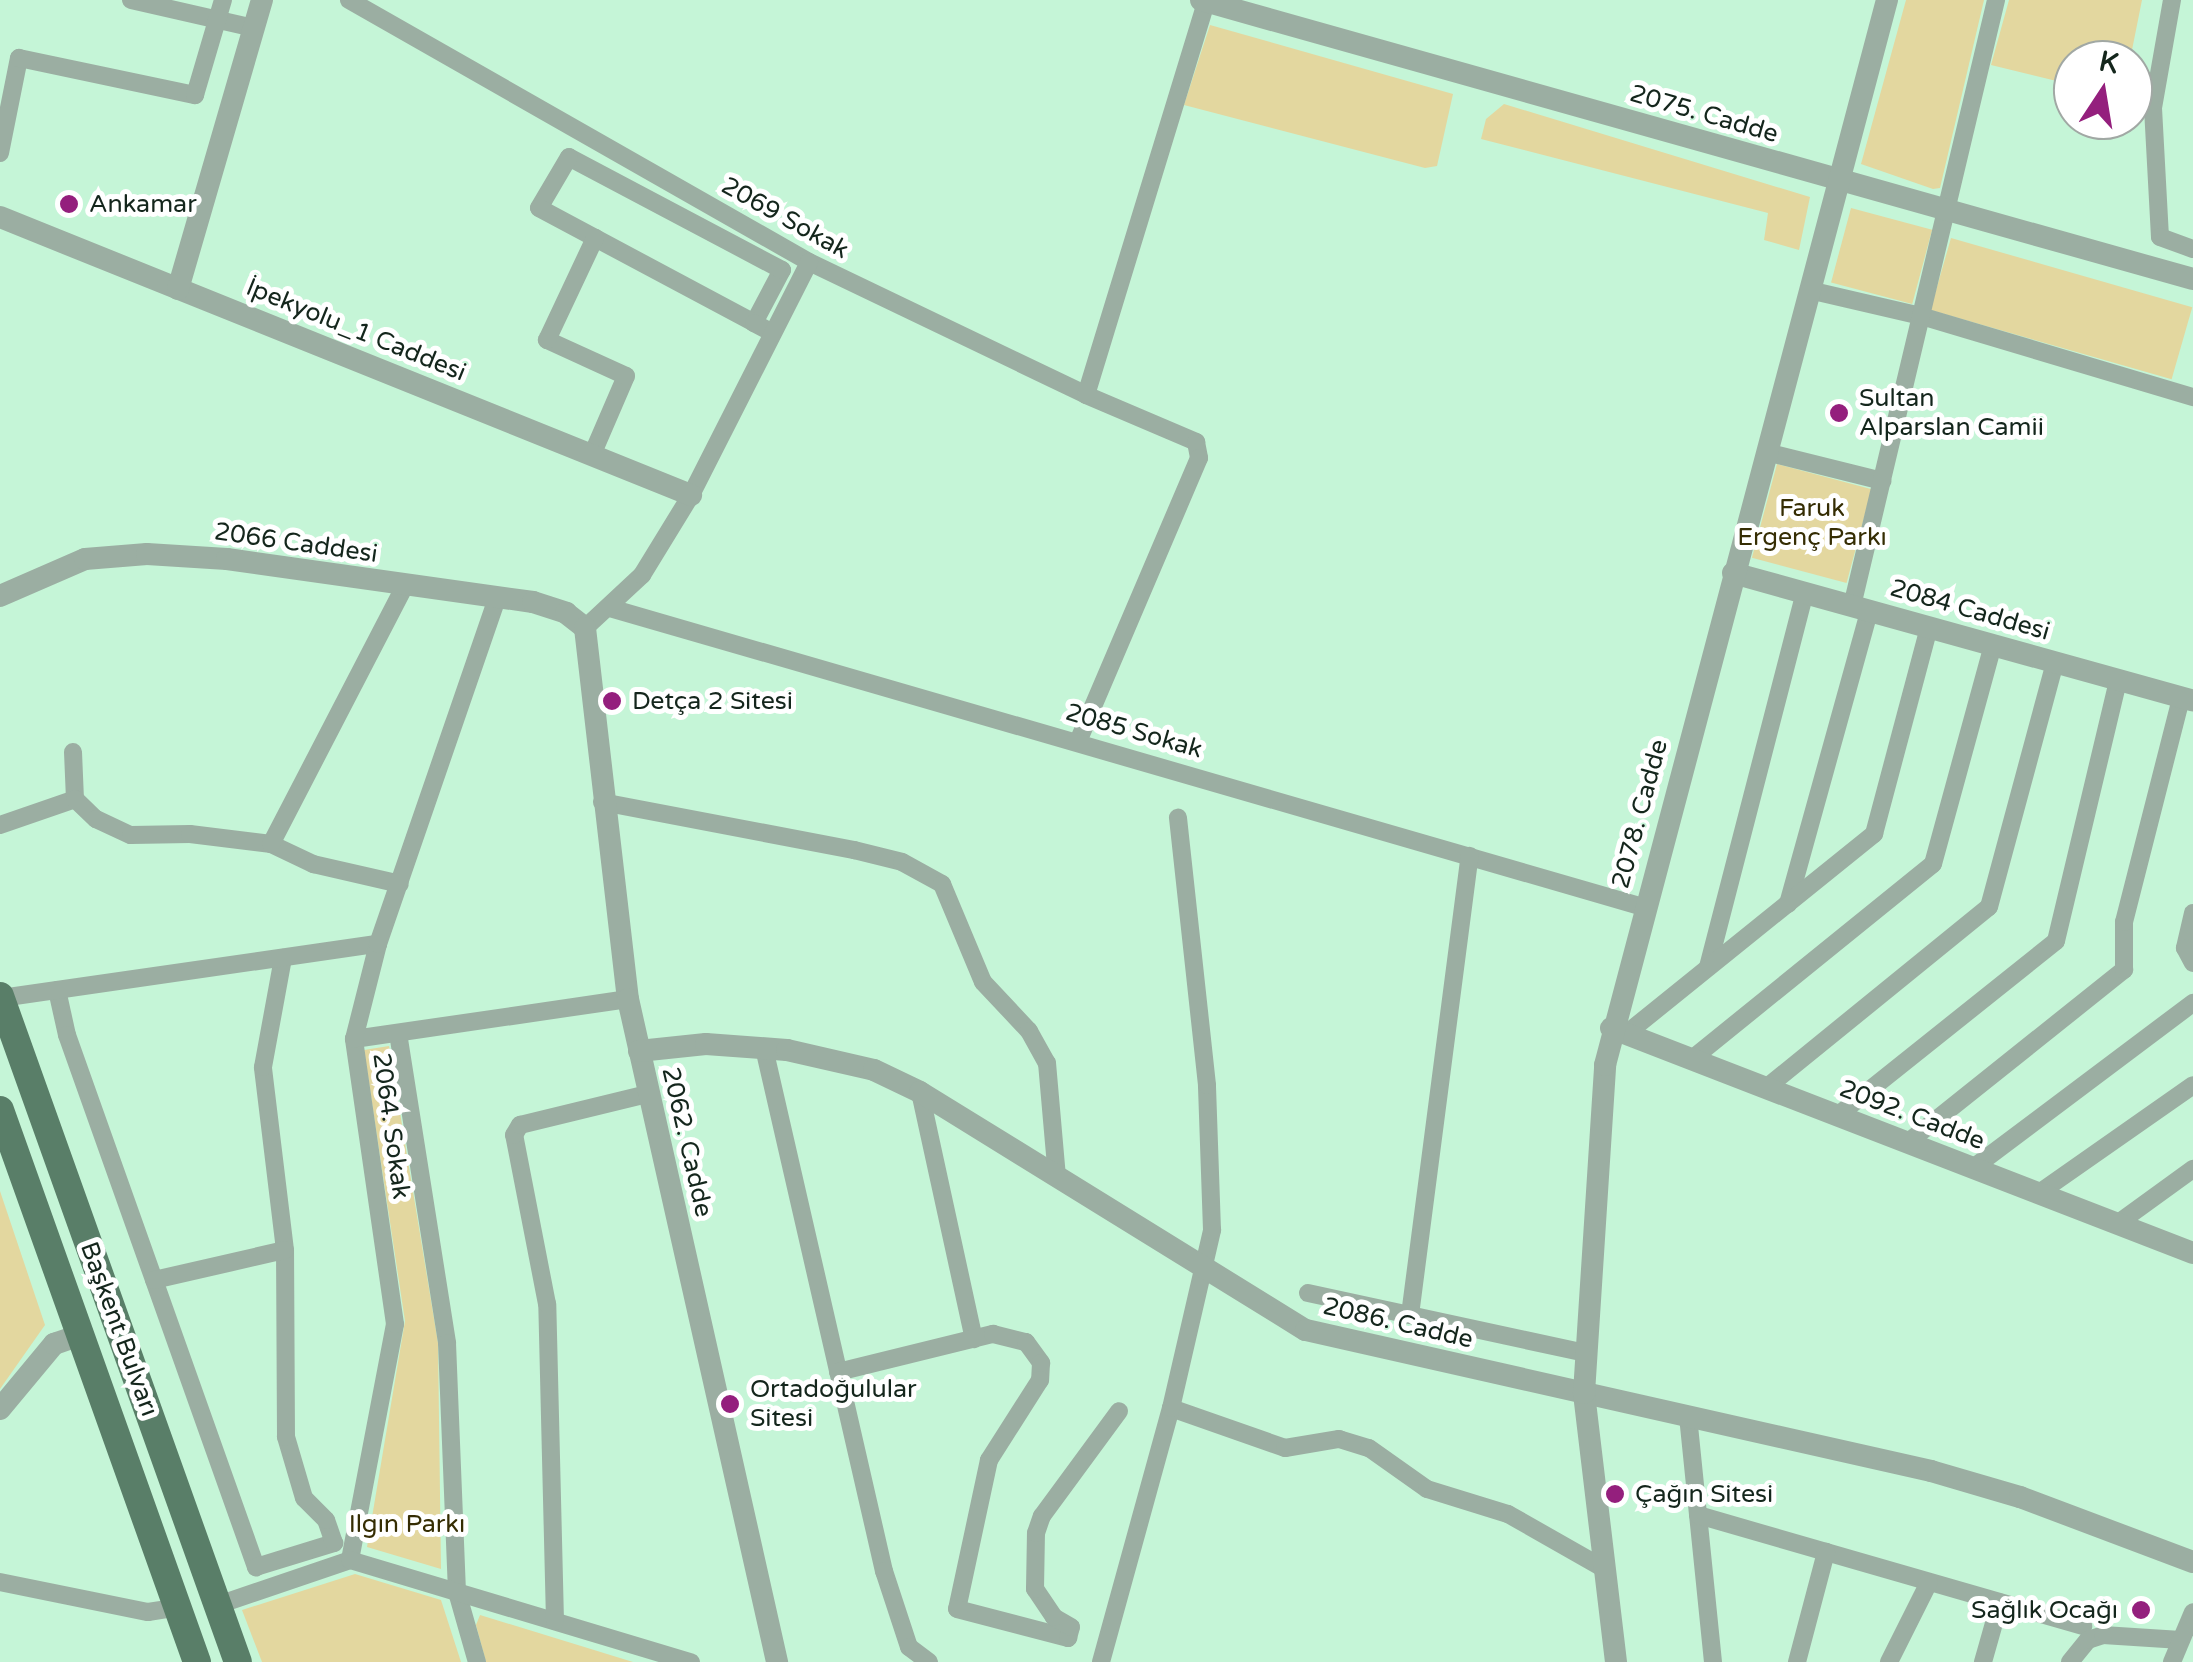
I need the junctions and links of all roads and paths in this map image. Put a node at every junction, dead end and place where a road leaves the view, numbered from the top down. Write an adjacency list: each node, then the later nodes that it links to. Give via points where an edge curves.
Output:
1 (131, 0): 9 (street)
2 (222, 0): 9 (street)
3 (262, 0): 10 (street)
4 (349, 0): 19 (street, 2069 Sokak)
5 (1887, 0): 14 (street, 2078. Cadde)
6 (1996, 0): 15 (street)
7 (2172, 0): 18 (street, via 2153,108 2160,237)
8 (1205, 1): 14 (street, 2075. Cadde); 26 (street)
9 (217, 20): 10 (street); 12 (street, via 195,96)
10 (254, 28): 21 (street)
11 (0, 50): 12 (street)
12 (19, 58): 13 (street)
13 (0, 152)
14 (1838, 180): 15 (street, 2075. Cadde); 22 (street, 2078. Cadde)
15 (1946, 211): 20 (street, 2075. Cadde); 23 (street)
16 (0, 217): 21 (street, İpekyolu_1 Caddesi)
17 (595, 238): 24 (street); 24 (street, via 539,208 569,157 782,270); 29 (street, via 548,340 626,376)
18 (2193, 248)
19 (809, 262): 25 (street); 26 (street, 2069 Sokak)
20 (2193, 280)
21 (178, 288): 29 (street, İpekyolu_1 Caddesi)
22 (1809, 290): 23 (street); 28 (street, 2078. Cadde)
23 (1921, 316): 27 (street); 30 (street)
24 (754, 323): 25 (street)
25 (773, 333): 31 (street)
26 (1086, 395): 45 (street, 2069 Sokak, via 1196,442 1200,458)
27 (2193, 397)
28 (1766, 452): 30 (street); 32 (street, 2078. Cadde)
29 (592, 455): 31 (street, İpekyolu_1 Caddesi)
30 (1882, 481): 38 (street)
31 (691, 495): 37 (street, via 642,575)
32 (1733, 573): 34 (street, 2084 Caddesi); 55 (street, 2078. Cadde)
33 (405, 586): 35 (street, 2066 Caddesi, via 147,554 85,559); 36 (street, 2066 Caddesi); 51 (street)
34 (1806, 593): 38 (street, 2084 Caddesi); 60 (street)
35 (0, 596)
36 (498, 596): 40 (street, 2066 Caddesi, via 546,605); 53 (street, 2064. Sokak)
37 (610, 608): 40 (street); 45 (street, 2085 Sokak)
38 (1861, 608): 39 (street, 2084 Caddesi); 54 (street)
39 (1929, 627): 41 (street, 2084 Caddesi); 54 (street, via 1880,822 1864,844)
40 (585, 628): 48 (street, 2062. Cadde)
41 (1993, 645): 42 (street, 2084 Caddesi); 70 (street, via 1933,864)
42 (2054, 662): 43 (street, 2084 Caddesi); 72 (street, via 1986,911)
43 (2118, 680): 44 (street, 2084 Caddesi); 76 (street, via 2054,944)
44 (2187, 699): 77 (street, via 2124,922 2126,960 2119,977)
45 (1078, 741): 52 (street, 2085 Sokak)
46 (73, 752): 47 (street)
47 (74, 798): 50 (street); 51 (street, via 96,819 130,835)
48 (602, 802): 63 (street, 2062. Cadde); 80 (street, via 902,862 942,884 983,982 1029,1032 1047,1064)
49 (1178, 818): 85 (street, via 1207,1086 1212,1220)
50 (0, 825)
51 (272, 844): 53 (street, via 313,864)
52 (1470, 856): 55 (street, 2085 Sokak); 88 (street)
53 (400, 884): 57 (street, 2064. Sokak)
54 (1788, 904): 60 (street)
55 (1643, 907): 65 (street, 2078. Cadde)
56 (2193, 912): 58 (street)
57 (378, 944): 59 (street); 67 (street, 2064. Sokak)
58 (2189, 955)
59 (282, 958): 61 (street); 83 (street, via 262,1067)
60 (1708, 967): 65 (street)
61 (57, 990): 62 (street); 86 (street)
62 (0, 997): 107 (main road, Başkent Bulvarı)
63 (628, 999): 66 (street); 69 (street, 2062. Cadde)
64 (2193, 1004): 78 (street)
65 (1619, 1031): 70 (street, 2092. Cadde); 91 (street, 2078. Cadde, via 1601,1099)
66 (398, 1033): 67 (street); 105 (street, via 448,1343)
67 (354, 1039): 100 (street, 2064. Sokak, via 395,1324)
68 (764, 1048): 69 (street, 2086. Cadde); 73 (street, 2086. Cadde, via 839,1060); 92 (street)
69 (638, 1050): 74 (street, 2062. Cadde)
70 (1692, 1060): 72 (street, 2092. Cadde)
71 (2193, 1086): 81 (street)
72 (1766, 1088): 76 (street, 2092. Cadde)
73 (920, 1092): 80 (street, 2086. Cadde); 90 (street)
74 (647, 1094): 110 (street, via 520,1125 514,1134 547,1304); 117 (street, 2062. Cadde)
75 (0, 1110): 89 (main road, Başkent Bulvarı)
76 (1838, 1116): 77 (street, 2092. Cadde)
77 (1908, 1142): 78 (street, 2092. Cadde)
78 (1973, 1168): 81 (street, 2092. Cadde)
79 (2193, 1169): 82 (street)
80 (1057, 1178): 85 (street, 2086. Cadde)
81 (2039, 1194): 82 (street, 2092. Cadde)
82 (2117, 1224): 84 (street, 2092. Cadde)
83 (285, 1250): 86 (street); 86 (street, via 286,1437 304,1498 326,1520 334,1543 256,1567)
84 (2193, 1253)
85 (1205, 1270): 93 (street, 2086. Cadde, via 1306,1330); 95 (street)
86 (154, 1280)
87 (1308, 1293): 88 (street)
88 (1410, 1315): 91 (street)
89 (80, 1335): 94 (street, via 51,1346); 108 (main road, Başkent Bulvarı)
90 (974, 1339): 92 (street); 96 (street, via 1016,1336 1035,1353 1042,1371 990,1460 957,1609 1068,1638 1071,1627 1054,1618 1035,1590 1036,1533)
91 (1586, 1353): 93 (street, 2078. Cadde)
92 (838, 1372): 118 (street, via 884,1571 908,1647)
93 (1584, 1393): 97 (street, 2086. Cadde); 102 (street, 2078. Cadde)
94 (0, 1408)
95 (1170, 1408): 102 (street, via 1285,1448 1322,1440 1356,1443 1427,1489 1508,1514); 119 (street)
96 (1119, 1411)
97 (1688, 1416): 98 (street); 101 (street, 2086. Cadde, via 1976,1483)
98 (1698, 1515): 99 (street); 121 (street)
99 (1826, 1552): 104 (street); 122 (street)
100 (350, 1560): 105 (street); 107 (street)
101 (2193, 1562)
102 (1605, 1569): 120 (street, 2078. Cadde)
103 (0, 1582): 108 (street, via 148,1612)
104 (1930, 1582): 106 (street); 123 (street)
105 (457, 1592): 110 (street); 115 (street)
106 (2000, 1602): 111 (street); 124 (street)
107 (218, 1605): 114 (main road, Başkent Bulvarı)
108 (178, 1607): 113 (main road, Başkent Bulvarı)
109 (2193, 1612): 112 (street)
110 (555, 1621): 116 (street)
111 (2083, 1626)
112 (2181, 1640): 125 (street, via 2103,1635 2088,1640); 126 (street)
113 (198, 1662)
114 (238, 1662)
115 (477, 1662)
116 (692, 1662)
117 (778, 1662)
118 (929, 1662)
119 (1101, 1662)
120 (1616, 1662)
121 (1714, 1662)
122 (1797, 1662)
123 (1889, 1662)
124 (1984, 1662)
125 (2070, 1662)
126 (2172, 1662)

